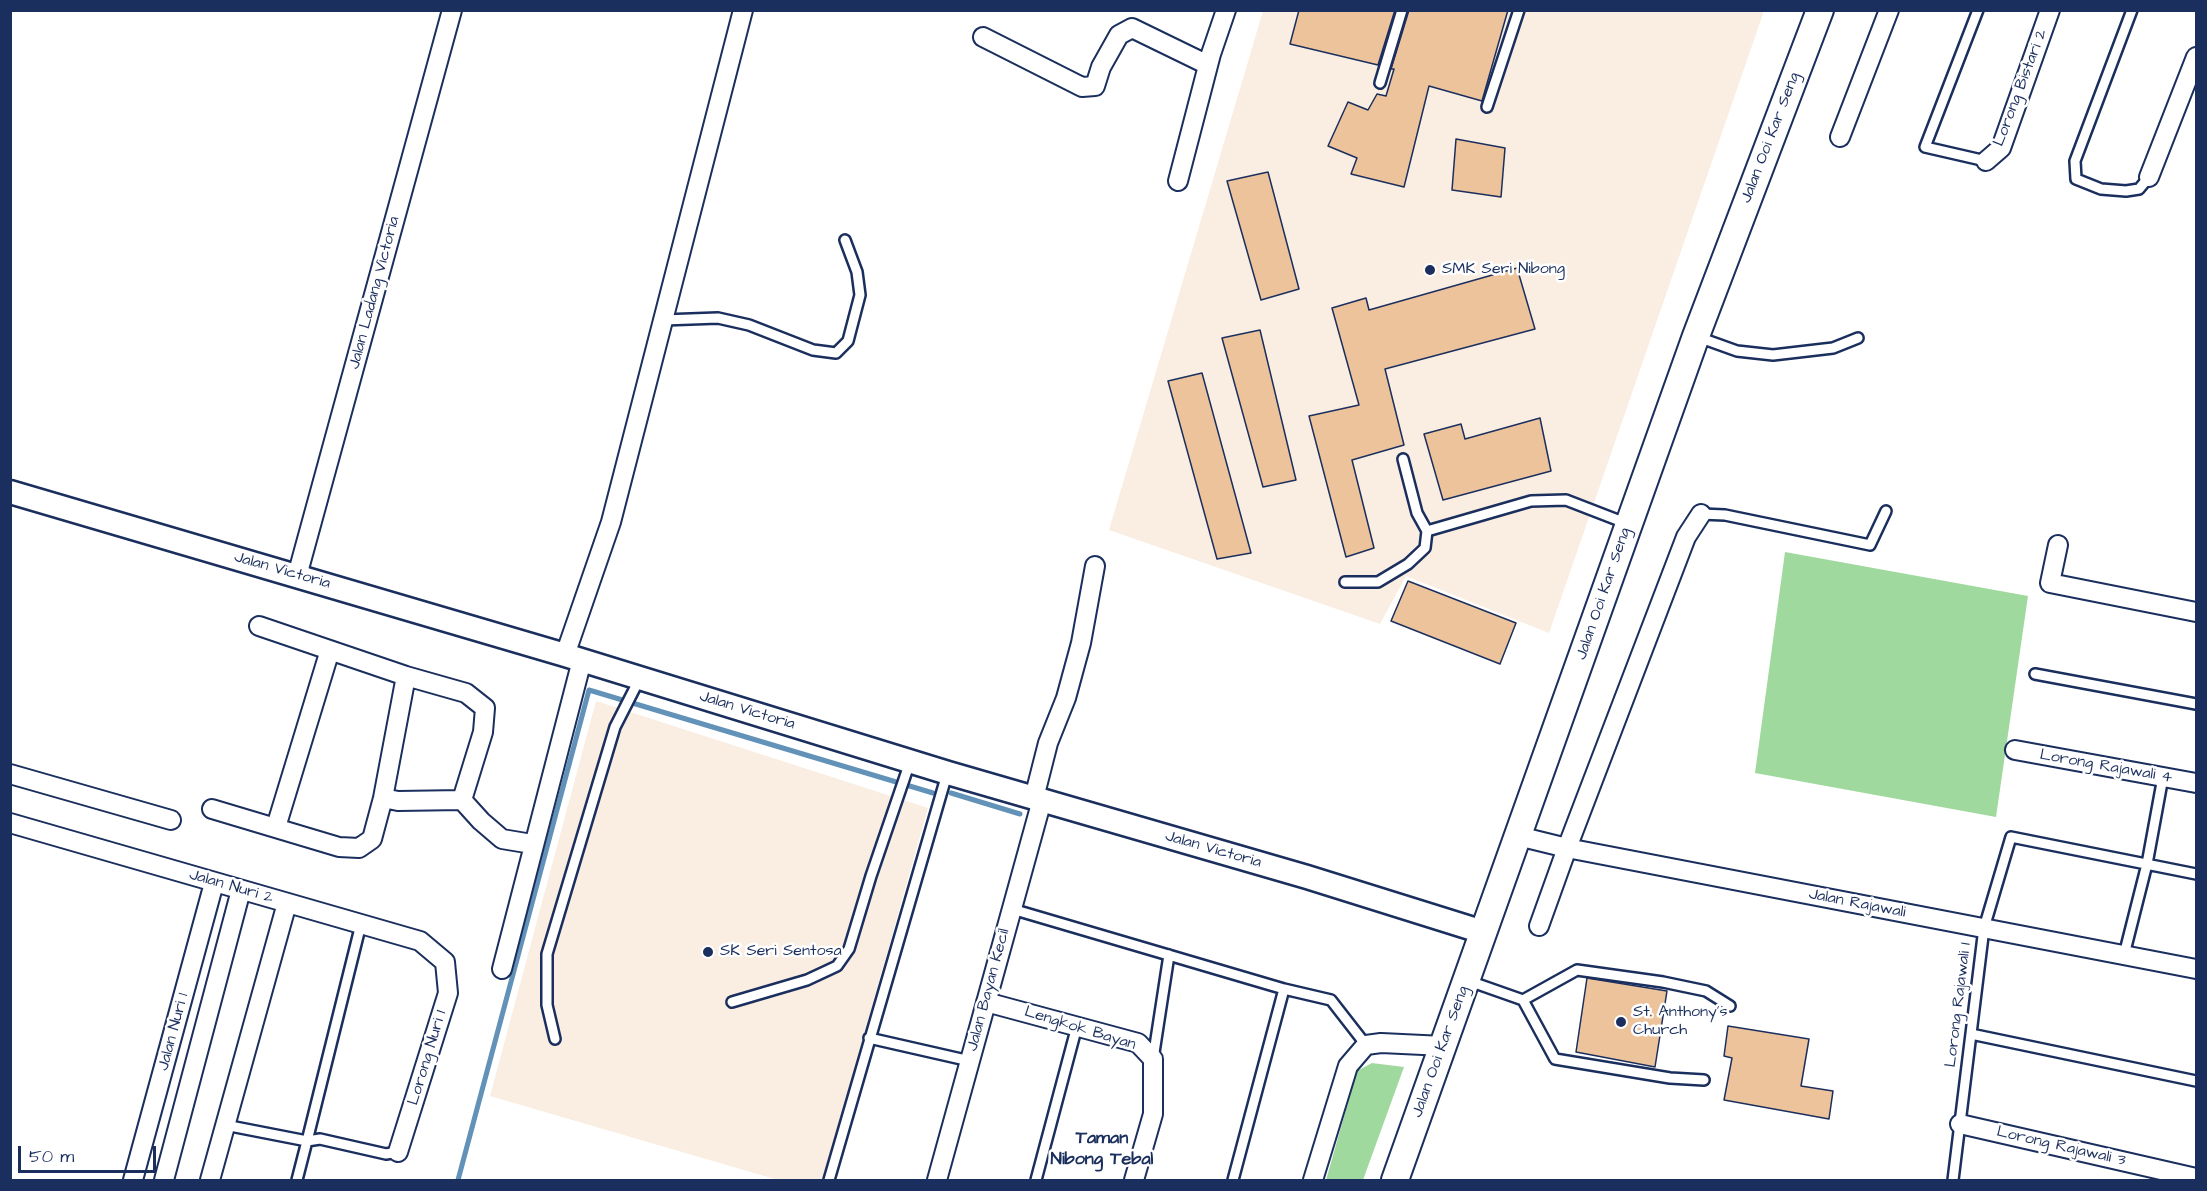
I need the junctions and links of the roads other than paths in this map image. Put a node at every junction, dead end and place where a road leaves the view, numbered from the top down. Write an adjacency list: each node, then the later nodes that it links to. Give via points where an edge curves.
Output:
1 (452, 10): 32 (street, Jalan Ladang Victoria)
2 (743, 10): 21 (street)
3 (1226, 10): 13 (street)
4 (1402, 10): 14 (lane)
5 (1520, 10): 15 (lane)
6 (1820, 10): 22 (main road, Jalan Ooi Kar Seng)
7 (1889, 10): 16 (street)
8 (1978, 10): 17 (lane, via 1925,147)
9 (2050, 10): 17 (street, Lorong Bistari 2, via 2001,148)
10 (2132, 10): 18 (lane, via 2075,161 2076,179 2101,189 2126,191 2139,189)
11 (983, 37): 13 (street, via 1082,87 1095,86 1119,35 1132,28)
12 (2196, 57): 18 (street)
13 (1208, 65): 19 (street)
14 (1380, 83)
15 (1487, 107)
16 (1840, 137)
17 (1986, 161)
18 (2149, 177)
19 (1178, 182)
20 (844, 240): 21 (lane, via 857,272 860,295 848,341 836,352 813,350 749,325 718,318)
21 (663, 320): 37 (street)
22 (1696, 336): 23 (lane, via 1737,351 1773,355 1833,348); 28 (main road, Jalan Ooi Kar Seng)
23 (1857, 338)
24 (1403, 459): 29 (lane, via 1417,513)
25 (10, 492): 32 (street, Jalan Victoria)
26 (1886, 511): 27 (lane, via 1870,545 1725,515)
27 (1701, 514): 57 (street, via 1686,537)
28 (1628, 524): 29 (lane, via 1566,500 1531,501); 55 (main road, Jalan Ooi Kar Seng)
29 (1427, 531): 33 (lane, via 1425,548 1408,564 1378,582)
30 (2058, 545): 34 (street, via 2050,583)
31 (1095, 566): 49 (street, Jalan Bayan Kecil, via 1081,643 1048,743)
32 (297, 576): 37 (street, Jalan Victoria)
33 (1345, 582)
34 (2196, 612)
35 (259, 626): 36 (street)
36 (330, 650): 39 (street); 54 (street)
37 (574, 658): 40 (street, Jalan Victoria); 56 (street)
38 (2035, 674): 41 (lane)
39 (406, 676): 48 (street); 50 (street, via 466,693 485,708 483,732)
40 (636, 686): 43 (street, Jalan Victoria); 82 (lane, via 615,728 547,954 547,1005)
41 (2196, 704)
42 (2015, 750): 46 (street, Lorong Rajawali 4)
43 (907, 769): 44 (street, Jalan Victoria); 76 (lane, via 849,949 837,966 807,980)
44 (948, 773): 49 (street, Jalan Victoria); 81 (lane)
45 (10, 774): 52 (street)
46 (2163, 777): 47 (street, Lorong Rajawali 4); 58 (lane)
47 (2196, 783)
48 (383, 798): 50 (street); 54 (street, via 372,839 359,848 339,847)
49 (1038, 799): 63 (street, Jalan Bayan Kecil); 67 (street, Jalan Victoria)
50 (462, 800): 56 (street, via 502,839)
51 (212, 809): 54 (street)
52 (171, 820)
53 (10, 823): 60 (street, Jalan Nuri 2)
54 (276, 827)
55 (1518, 836): 57 (street, Jalan Rajawali); 67 (main road, Jalan Ooi Kar Seng)
56 (532, 844): 71 (street)
57 (1567, 848): 65 (street); 66 (street, Jalan Rajawali)
58 (2147, 864): 59 (lane); 66 (lane, Lorong Rajawali 1, via 2011,837); 69 (lane)
59 (2196, 874)
60 (214, 883): 61 (street, Jalan Nuri 2); 94 (street, Jalan Nuri 1)
61 (241, 890): 62 (street, Jalan Nuri 2); 95 (street, Jalan Nuri 1)
62 (287, 903): 64 (street, Jalan Nuri 2); 90 (street)
63 (1012, 909): 68 (lane); 77 (street, Jalan Bayan Kecil)
64 (361, 924): 70 (street, Jalan Nuri 2, via 420,941); 91 (lane)
65 (1539, 926)
66 (1984, 928): 69 (street, Jalan Rajawali); 80 (lane, Lorong Rajawali 1)
67 (1483, 932): 73 (main road, Jalan Ooi Kar Seng)
68 (1169, 955): 74 (lane); 85 (lane)
69 (2124, 955): 72 (street, Jalan Rajawali)
70 (445, 962): 92 (street, Lorong Nuri 1, via 448,993)
71 (502, 969)
72 (2196, 969)
73 (1467, 980): 75 (lane); 84 (main road, Jalan Ooi Kar Seng)
74 (1284, 989): 83 (lane, via 1331,1000); 102 (lane)
75 (1523, 1000): 78 (lane, via 1577,970 1706,991); 87 (lane, via 1555,1059)
76 (732, 1002)
77 (986, 1002): 79 (street, Lengkok Bayan); 86 (street, Jalan Bayan Kecil)
78 (1730, 1006)
79 (1077, 1026): 85 (street, Lengkok Bayan, via 1138,1043); 100 (lane)
80 (1971, 1034): 88 (lane); 89 (lane, Lorong Rajawali 1)
81 (869, 1038): 86 (lane); 98 (lane)
82 (555, 1039)
83 (1366, 1045): 84 (street); 103 (street, via 1348,1066)
84 (1444, 1046): 104 (main road, Jalan Ooi Kar Seng)
85 (1153, 1059): 101 (street, Lengkok Bayan, via 1153,1114)
86 (970, 1061): 99 (street, Jalan Bayan Kecil)
87 (1704, 1080)
88 (2196, 1081)
89 (1960, 1124): 93 (street, Lorong Rajawali 3); 105 (lane, Lorong Rajawali 1)
90 (225, 1125): 91 (lane); 96 (street)
91 (307, 1141): 92 (lane, via 320,1140 386,1154); 97 (lane)
92 (398, 1152)
93 (2196, 1178)
94 (133, 1180)
95 (164, 1180)
96 (210, 1180)
97 (297, 1180)
98 (829, 1180)
99 (937, 1180)
100 (1036, 1180)
101 (1134, 1180)
102 (1233, 1180)
103 (1313, 1180)
104 (1395, 1180)
105 (1953, 1180)

